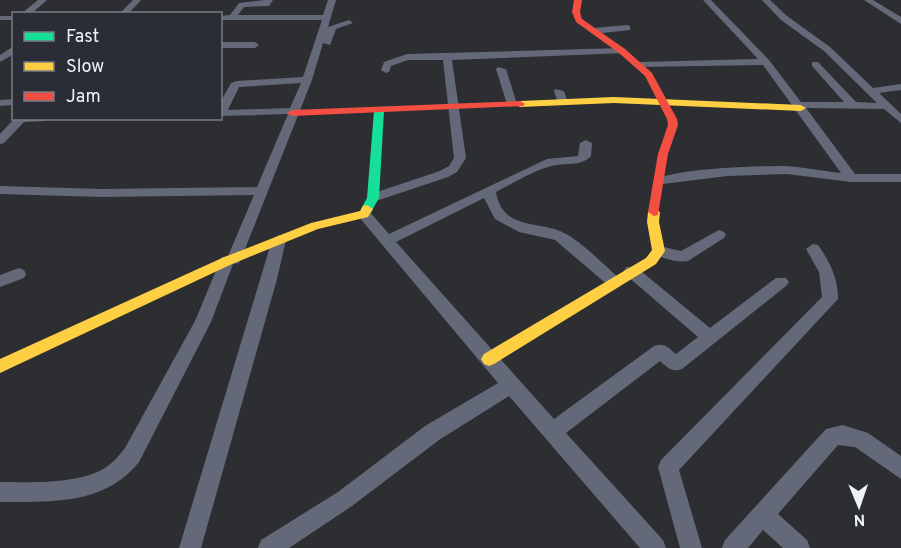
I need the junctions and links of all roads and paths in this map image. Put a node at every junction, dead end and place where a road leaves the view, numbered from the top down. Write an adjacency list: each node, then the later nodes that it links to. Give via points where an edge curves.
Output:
1 (43, 0): 9 (street)
2 (136, 0): 10 (street)
3 (269, 0): 13 (street, via 266,4 242,5)
4 (332, 0): 11 (street)
5 (578, 0): 17 (street, via 579,20)
6 (707, 0): 23 (street)
7 (766, 0): 30 (street, via 827,49)
8 (868, 0): 14 (street)
9 (28, 12)
10 (125, 12)
11 (327, 17): 13 (street); 21 (street)
12 (222, 18): 13 (street)
13 (232, 18)
14 (901, 21)
15 (349, 23): 21 (street, via 332,27 324,53)
16 (627, 28): 17 (street)
17 (593, 31): 20 (street)
18 (222, 45): 19 (street)
19 (255, 45)
20 (622, 51): 22 (street); 25 (street)
21 (316, 53): 28 (street)
22 (448, 57): 27 (street, via 399,59 387,64); 36 (street)
23 (766, 62): 25 (street); 33 (street)
24 (815, 64): 34 (street)
25 (640, 65): 31 (street)
26 (501, 69): 32 (street)
27 (386, 70)
28 (307, 80): 37 (street, via 241,83 235,86); 39 (street)
29 (901, 87): 30 (street)
30 (870, 91): 35 (street)
31 (664, 101): 32 (street, via 561,97); 33 (street); 47 (street, via 673,125)
32 (512, 104): 36 (street)
33 (800, 106): 34 (street); 45 (street)
34 (853, 106): 35 (street)
35 (886, 106): 42 (street)
36 (453, 108): 38 (street); 51 (street, via 460,158 453,169)
37 (222, 111)
38 (379, 111): 39 (street); 51 (street)
39 (292, 112): 40 (street); 49 (street)
40 (222, 113)
41 (20, 120): 43 (street)
42 (901, 120)
43 (0, 141)
44 (586, 143): 50 (street, via 581,159 551,162)
45 (851, 178): 46 (street); 47 (street, via 787,170 697,175)
46 (901, 178)
47 (659, 182): 56 (street, via 653,222)
48 (0, 190): 49 (street)
49 (262, 191): 57 (street)
50 (489, 191): 54 (street); 61 (street, via 491,203 500,216 524,229 558,236)
51 (368, 206): 53 (street); 54 (street)
52 (719, 235): 56 (street, via 683,257)
53 (279, 240): 57 (street); 71 (street)
54 (386, 241): 64 (street)
55 (813, 249): 74 (street, via 826,267 830,298 668,467)
56 (659, 250): 58 (street, via 651,261)
57 (230, 260): 65 (street); 69 (street, via 203,322 132,455 115,473 52,492)
58 (631, 271): 61 (street); 63 (street)
59 (19, 274): 60 (street)
60 (0, 281)
61 (614, 282): 64 (street)
62 (781, 282): 63 (street)
63 (711, 338): 67 (street, via 676,364 660,351)
64 (489, 359): 66 (street)
65 (0, 366)
66 (511, 385): 67 (street); 72 (street, via 432,433 345,499)
67 (552, 432): 73 (street)
68 (901, 469): 70 (street, via 856,435 833,436)
69 (0, 492)
70 (763, 515): 75 (street); 76 (street)
71 (190, 548)
72 (269, 548)
73 (655, 548)
74 (691, 548)
75 (733, 548)
76 (799, 548)

